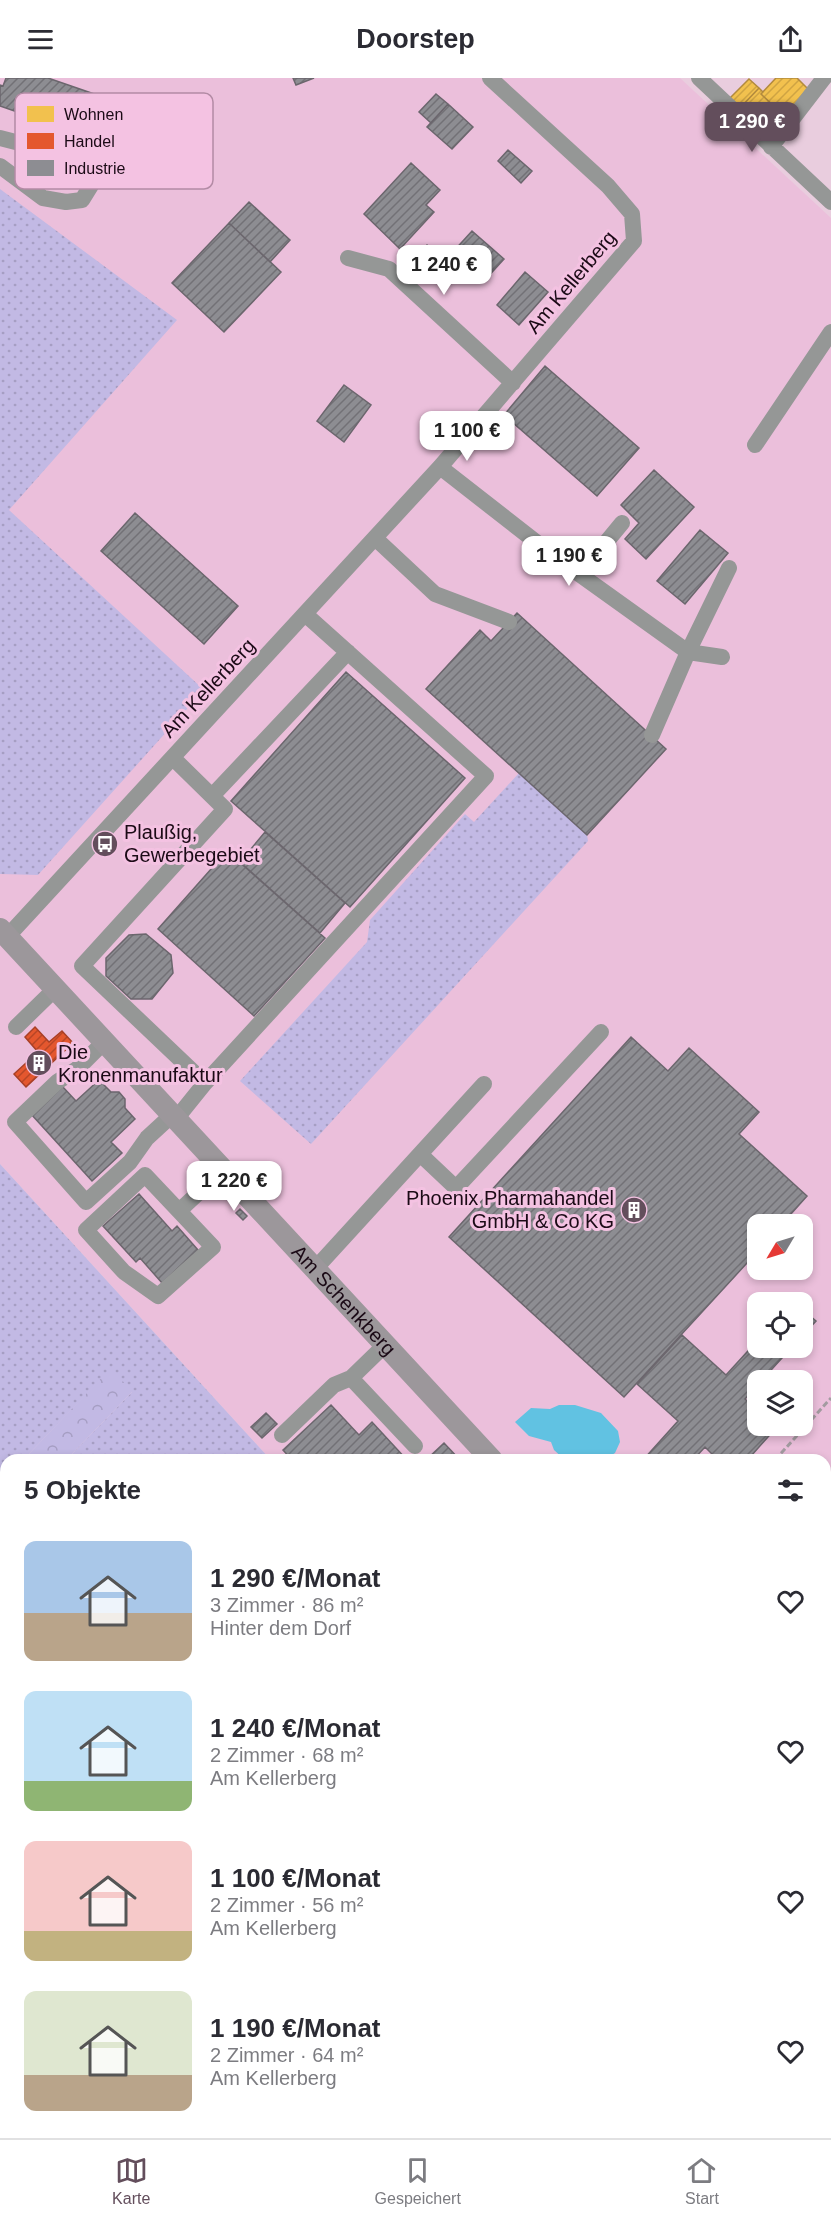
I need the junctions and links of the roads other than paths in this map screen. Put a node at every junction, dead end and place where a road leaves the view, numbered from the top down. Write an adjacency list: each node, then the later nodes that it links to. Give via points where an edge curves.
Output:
1 (490, 78): 14 (street, Am Kellerberg, via 608,186 632,214 634,241)
2 (699, 78): 6 (street)
3 (824, 78): 6 (street)
4 (0, 138): 5 (street)
5 (15, 142)
6 (771, 147): 11 (street)
7 (0, 166): 8 (street)
8 (15, 177)
9 (31, 189): 10 (street, via 43,198 66,202 82,200)
10 (89, 189)
11 (831, 202)
12 (348, 258): 14 (street, via 389,269)
13 (831, 332): 15 (street)
14 (513, 383): 16 (street, Am Kellerberg)
15 (755, 445)
16 (440, 467): 18 (street, Am Kellerberg); 20 (street)
17 (622, 523): 20 (street)
18 (375, 538): 21 (street, Am Kellerberg); 22 (street, via 435,594)
19 (729, 568): 24 (street)
20 (580, 574): 24 (street)
21 (305, 614): 23 (street); 27 (street, Am Kellerberg)
22 (509, 622)
23 (348, 652): 28 (street); 34 (street, via 486,776)
24 (688, 652): 25 (street); 26 (street)
25 (722, 657)
26 (652, 735)
27 (173, 758): 28 (street); 29 (street, Am Kellerberg)
28 (212, 796): 34 (street, via 225,809 82,966)
29 (2, 932): 30 (main road, Am Schenkberg)
30 (55, 988): 31 (street); 33 (main road, Am Schenkberg)
31 (16, 1027)
32 (601, 1032): 37 (street, via 456,1188)
33 (104, 1042): 36 (main road, Am Schenkberg); 36 (street, via 15,1122 86,1202 130,1162 147,1138)
34 (205, 1083): 36 (street)
35 (484, 1084): 37 (street)
36 (174, 1117): 38 (main road, Am Schenkberg)
37 (420, 1155): 40 (street)
38 (223, 1170): 39 (street); 40 (main road, Am Schenkberg)
39 (179, 1211): 39 (street, via 213,1247 158,1296 124,1272 86,1230 145,1176)
40 (315, 1269): 41 (main road, Am Schenkberg)
41 (385, 1345): 42 (street); 45 (main road, Am Schenkberg)
42 (351, 1378): 43 (street, via 334,1385); 44 (street)
43 (282, 1435)
44 (415, 1446)
45 (486, 1454)

